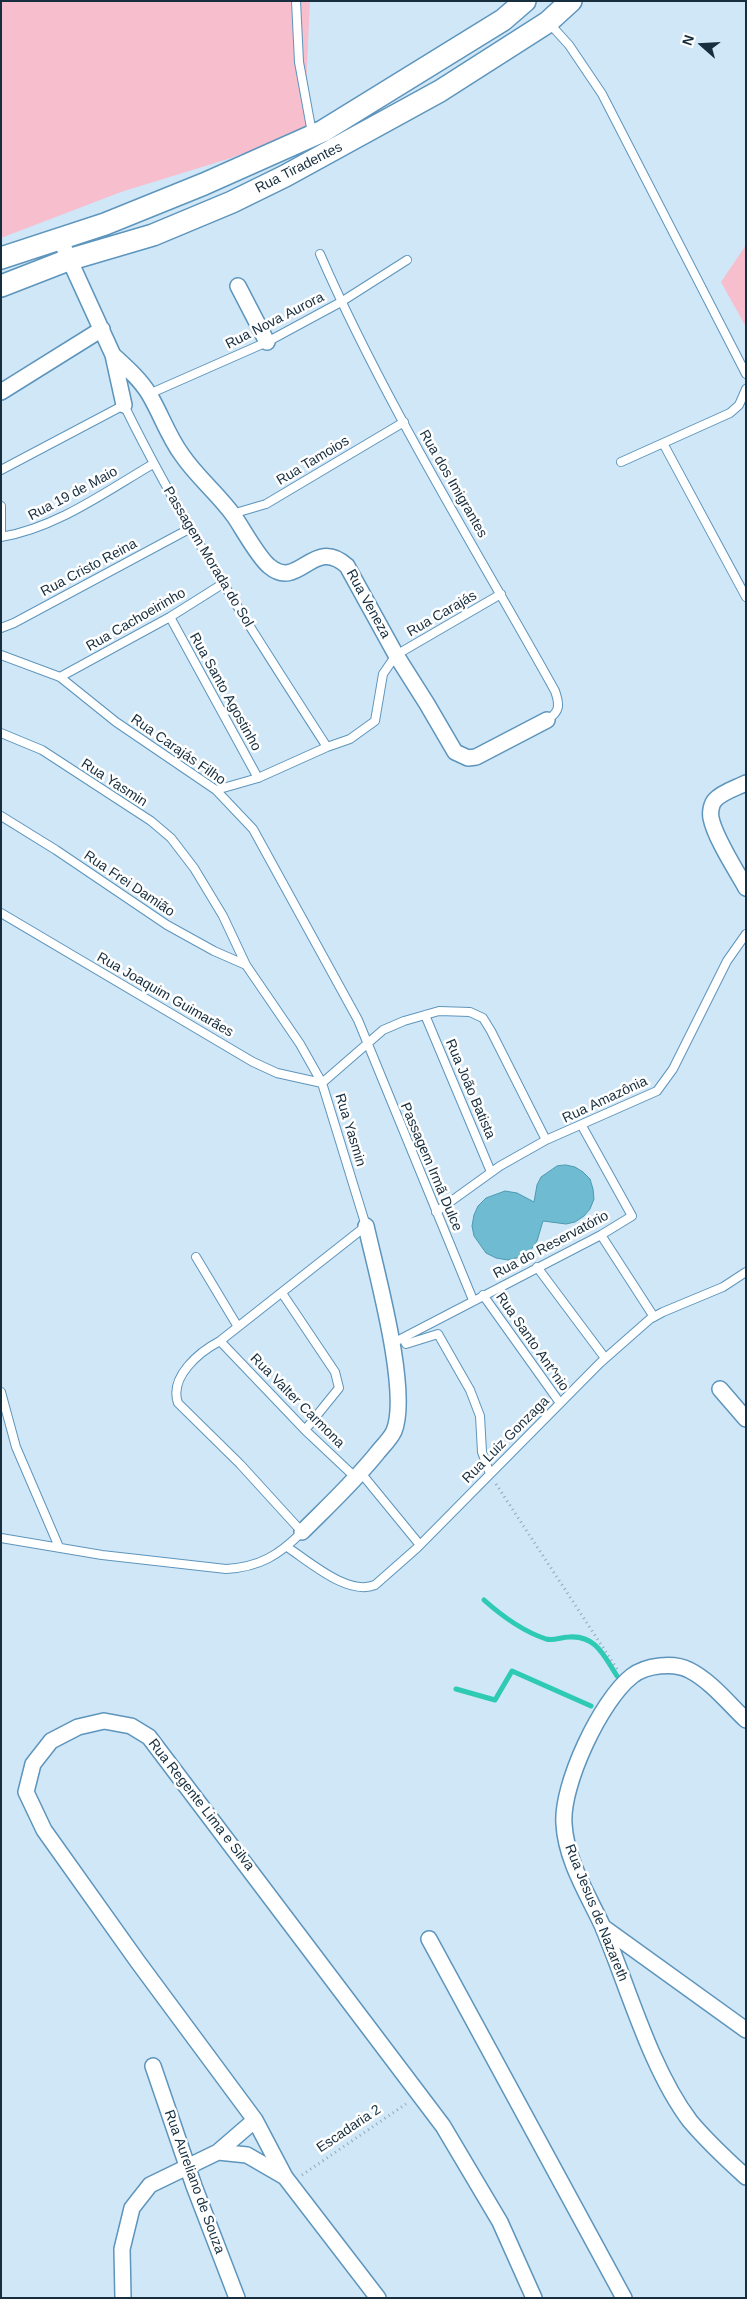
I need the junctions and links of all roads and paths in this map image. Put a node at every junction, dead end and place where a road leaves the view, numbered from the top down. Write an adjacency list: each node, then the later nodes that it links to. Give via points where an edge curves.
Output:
1 (296, 1): 5 (lane, via 299,62)
2 (525, 1): 5 (street, Rua Tiradentes, via 503,20 384,95)
3 (572, 1): 4 (street, Rua Tiradentes)
4 (548, 22): 6 (street, Rua Tiradentes, via 440,92); 18 (lane, via 569,45 602,94)
5 (312, 135): 6 (street); 7 (street, Rua Tiradentes, via 204,184 105,224)
6 (320, 157): 10 (street, Rua Tiradentes, via 232,202 153,235)
7 (60, 238): 9 (street, Rua Tiradentes); 10 (street, Passagem Morada do Sol)
8 (320, 254): 14 (lane, Rua dos Imigrantes)
9 (1, 258)
10 (68, 260): 12 (street, Rua Tiradentes); 15 (street, Passagem Morada do Sol)
11 (407, 260): 14 (lane, Rua Nova Aurora)
12 (1, 286)
13 (238, 286): 16 (street)
14 (341, 302): 16 (lane, Rua Nova Aurora); 23 (lane, Rua dos Imigrantes)
15 (102, 329): 17 (street, Passagem Morada do Sol); 20 (street)
16 (267, 342): 21 (lane, Rua Nova Aurora)
17 (113, 355): 21 (street, Passagem Morada do Sol); 22 (street, Passagem Morada do Sol)
18 (746, 374)
19 (746, 389): 24 (lane, via 739,405 730,413)
20 (1, 392)
21 (149, 394): 29 (street, Passagem Morada do Sol, via 181,455)
22 (124, 405): 26 (lane, Passagem Morada do Sol); 27 (lane)
23 (404, 422): 29 (lane, Rua Tamoios, via 266,504); 34 (lane, Rua dos Imigrantes)
24 (664, 444): 25 (lane); 35 (lane)
25 (622, 462)
26 (153, 464): 30 (lane, Passagem Morada do Sol); 32 (lane, Rua 19 de Maio, via 50,523 28,532)
27 (1, 470)
28 (1, 506): 31 (lane)
29 (232, 514): 39 (street, Rua Veneza, via 268,566 282,573 289,574 319,557 338,557 347,566)
30 (189, 529): 33 (lane, Passagem Morada do Sol); 37 (lane, Rua Cristo Reina)
31 (1, 533)
32 (1, 537)
33 (224, 583): 36 (lane, Rua Cachoeirinho); 43 (lane, Passagem Morada do Sol)
34 (501, 594): 39 (lane, Rua Carajás); 41 (lane, Rua dos Imigrantes, via 559,701 556,714)
35 (746, 596)
36 (170, 617): 40 (lane, Rua Cachoeirinho); 44 (lane, Rua Santo Agostinho)
37 (1, 628)
38 (1, 655): 40 (lane, Rua Carajás Filho)
39 (396, 655): 41 (street, Rua Veneza, via 455,752 468,758 476,758); 43 (lane, via 383,674 375,721 350,739)
40 (60, 677): 46 (lane, Rua Carajás Filho, via 116,722)
41 (547, 720)
42 (1, 733): 51 (lane, Rua Yasmin, via 42,750 172,838 218,908)
43 (327, 746): 44 (lane)
44 (258, 778): 46 (lane)
45 (746, 783): 48 (street, via 716,799 711,819)
46 (216, 790): 53 (lane, Rua Carajás Filho, via 253,829 358,1020)
47 (1, 816): 51 (lane, Rua Frei Damião, via 167,926)
48 (746, 888)
49 (1, 913): 54 (lane, Rua Joaquim Guimarães, via 253,1062 277,1073)
50 (746, 934): 55 (lane, Rua Amazônia, via 727,961 673,1069 657,1091)
51 (246, 965): 54 (lane, Rua Yasmin, via 300,1044)
52 (425, 1015): 53 (lane, via 383,1030); 56 (lane, via 458,1010 483,1018); 57 (lane, Rua João Batista)
53 (366, 1044): 54 (lane); 58 (lane, Passagem Irmã Dulce)
54 (322, 1083): 59 (lane, Rua Yasmin)
55 (582, 1126): 56 (lane, Rua Amazônia); 60 (lane, Rua do Reservatório, via 632,1216)
56 (546, 1140): 57 (lane, Rua Amazônia)
57 (491, 1172): 58 (lane, Rua Amazônia)
58 (436, 1212): 66 (lane, Passagem Irmã Dulce)
59 (366, 1226): 64 (lane); 70 (street)
60 (602, 1235): 62 (lane, Rua do Reservatório); 67 (lane)
61 (196, 1257): 68 (lane)
62 (537, 1267): 65 (lane, Rua do Reservatório); 71 (lane)
63 (746, 1272): 67 (lane, Rua Luiz Gonzaga, via 723,1287)
64 (282, 1293): 68 (lane); 76 (lane, via 335,1372 339,1388)
65 (483, 1295): 66 (lane, Rua do Reservatório); 74 (lane, Rua Santo Ant^nio)
66 (473, 1300): 70 (lane, Rua do Reservatório)
67 (654, 1317): 71 (lane, Rua Luiz Gonzaga)
68 (238, 1327): 69 (lane)
69 (220, 1341): 76 (lane, Rua Valter Carmona); 79 (lane, via 205,1349 182,1375 176,1386 178,1403)
70 (397, 1341): 77 (lane, via 406,1344 438,1334 470,1390 480,1416 482,1452); 78 (street, via 398,1414 394,1432)
71 (605, 1358): 74 (lane, Rua Luiz Gonzaga)
72 (720, 1389): 75 (street)
73 (1, 1392): 82 (lane, via 16,1447)
74 (560, 1403): 77 (lane, Rua Luiz Gonzaga)
75 (746, 1419)
76 (305, 1430): 78 (lane, Rua Valter Carmona)
77 (490, 1474): 81 (lane, Rua Luiz Gonzaga); 84 (path)
78 (358, 1476): 79 (street); 81 (lane, Rua Valter Carmona)
79 (302, 1532): 83 (lane)
80 (1, 1538): 82 (lane)
81 (420, 1545): 83 (lane, Rua Luiz Gonzaga, via 383,1579 367,1588 345,1584)
82 (59, 1547): 83 (lane, via 102,1556 226,1569 260,1564)
83 (287, 1547)
84 (625, 1682): 85 (street, Rua Jesus de Nazareth, via 633,1675 661,1665 688,1670 706,1682); 86 (street, Rua Jesus de Nazareth, via 600,1716 576,1767 564,1822 568,1852)
85 (746, 1720)
86 (602, 1927): 88 (street); 94 (street, Rua Jesus de Nazareth, via 655,2059 673,2091 690,2120)
87 (429, 1940): 100 (street)
88 (746, 2030)
89 (153, 2066): 93 (street, Rua Aureliano de Souza)
90 (420, 2094): 91 (street, Rua Regente Lima e Silva, via 149,1737 131,1726 104,1721 78,1727 51,1741 33,1764 26,1792 44,1830); 95 (path, Escadaria 2); 99 (street, Rua Regente Lima e Silva, via 443,2126 500,2222)
91 (255, 2120): 92 (street); 95 (street, Rua Regente Lima e Silva)
92 (218, 2152): 93 (street); 95 (street, via 246,2155)
93 (186, 2166): 96 (street, via 150,2185 132,2208 122,2249); 97 (street, Rua Aureliano de Souza)
94 (746, 2177)
95 (288, 2179): 98 (street, Rua Regente Lima e Silva)
96 (123, 2298)
97 (237, 2298)
98 (378, 2298)
99 (534, 2298)
100 (624, 2298)

